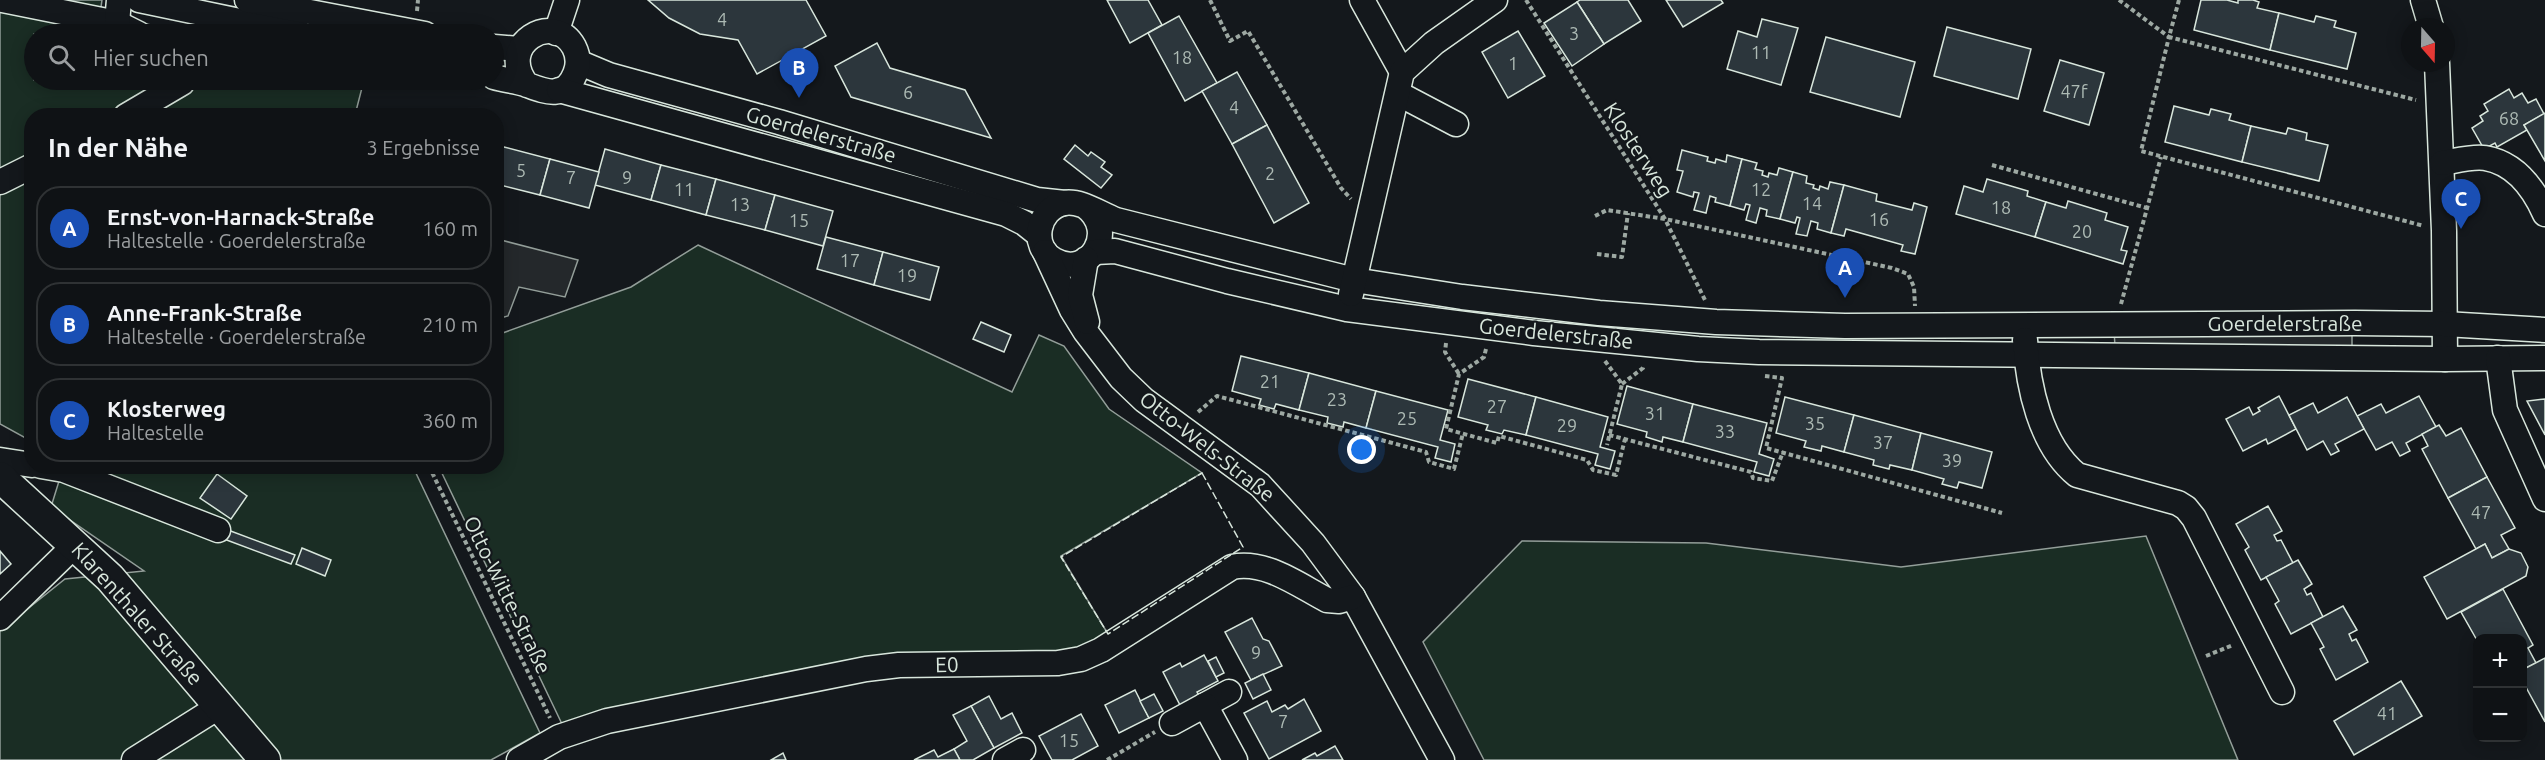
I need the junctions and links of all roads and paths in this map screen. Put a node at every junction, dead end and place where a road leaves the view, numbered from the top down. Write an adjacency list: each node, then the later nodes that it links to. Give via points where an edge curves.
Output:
1 (2, 0): 12 (street)
2 (138, 0): 15 (street)
3 (247, 0): 16 (street)
4 (567, 0): 17 (street)
5 (1210, 0): 40 (path, via 1230,41 1248,31 1341,188)
6 (1362, 0): 24 (street)
7 (1495, 0): 24 (street, via 1434,42)
8 (1526, 0): 42 (path, Klosterweg)
9 (2119, 0): 18 (path)
10 (2179, 0): 18 (path)
11 (2423, 0): 13 (street)
12 (118, 12): 14 (street)
13 (2428, 18)
14 (129, 24)
15 (254, 24)
16 (373, 24)
17 (556, 33): 20 (street, via 547,31 531,36); 21 (street, via 572,44)
18 (2169, 37): 28 (path); 31 (path, via 2141,151)
19 (504, 48): 20 (street)
20 (519, 49): 25 (street, via 517,68)
21 (578, 62): 27 (street, via 573,79); 36 (street, Goerdelerstraße, via 609,75 1037,200)
22 (2438, 72): 28 (street)
23 (504, 79): 25 (street, Goerdelerstraße)
24 (1401, 83): 30 (street); 40 (street)
25 (526, 84): 27 (street, Goerdelerstraße, via 542,92)
26 (170, 90): 29 (street)
27 (559, 90): 44 (street, Goerdelerstraße, via 1006,214 1024,223)
28 (2440, 106): 32 (street)
29 (140, 108)
30 (1456, 124)
31 (2162, 157): 37 (path); 43 (path)
32 (2442, 163): 39 (street, via 2483,158 2510,165 2536,195); 43 (street)
33 (1992, 165): 37 (path)
34 (24, 170): 35 (street)
35 (0, 182)
36 (1075, 205): 44 (street, via 1054,207 1046,214 1041,224); 46 (street, via 1096,217 1101,231); 47 (street, Goerdelerstraße, via 1116,220)
37 (2146, 207): 54 (path)
38 (1628, 213): 41 (path, via 1607,210); 42 (path); 45 (path, via 1622,257)
39 (2545, 214)
40 (1369, 216): 47 (street)
41 (1595, 216)
42 (1665, 219): 50 (path, Klosterweg); 52 (path, via 1908,274 1914,287)
43 (2444, 231): 51 (street)
44 (1042, 244): 46 (street, Goerdelerstraße, via 1060,263 1069,264); 58 (street, Otto-Wels-Straße, via 1072,310)
45 (1597, 254)
46 (1090, 256): 48 (street, Goerdelerstraße, via 1115,251); 58 (street, Otto-Wels-Straße, via 1080,295)
47 (1354, 280): 48 (street); 50 (street, Goerdelerstraße, via 1599,313)
48 (1347, 309): 49 (street, Goerdelerstraße)
49 (1449, 322): 55 (street, Goerdelerstraße); 64 (path, via 1445,352)
50 (1716, 322): 52 (street, Goerdelerstraße)
51 (2445, 324): 54 (street, Goerdelerstraße); 56 (street, Goerdelerstraße); 63 (street)
52 (1916, 325): 53 (street, Goerdelerstraße)
53 (2025, 326): 54 (street, Goerdelerstraße); 60 (street)
54 (2116, 326)
55 (1489, 327): 57 (street, Goerdelerstraße); 64 (path, via 1484,357)
56 (2545, 330)
57 (1607, 340): 59 (street, Goerdelerstraße); 67 (path, via 1605,363 1622,384)
58 (1100, 351): 65 (street, Otto-Wels-Straße, via 1144,400)
59 (1759, 352): 60 (street, Goerdelerstraße); 70 (path, via 1758,375 1782,378 1766,448)
60 (2026, 354): 63 (street, Goerdelerstraße); 82 (street, via 2031,389 2043,423 2069,468 2078,475 2186,508)
61 (2498, 358): 62 (street, Goerdelerstraße); 63 (street, Goerdelerstraße); 76 (street, via 2505,410)
62 (2545, 358)
63 (2445, 359)
64 (1459, 374): 66 (path, via 1446,429)
65 (1184, 428): 66 (path, via 1217,396 1426,452 1429,462 1454,469); 80 (street, Otto-Wels-Straße, via 1260,485 1313,543)
66 (1462, 434): 68 (path, via 1497,442 1499,436 1587,460 1593,470 1616,475)
67 (1610, 435): 68 (path); 69 (path)
68 (1625, 439): 70 (path, via 1772,481)
69 (1607, 445)
70 (1783, 452): 77 (path)
71 (0, 460): 72 (street)
72 (24, 464)
73 (74, 474): 78 (street)
74 (433, 474): 89 (path, Otto-Witte-Straße)
75 (0, 477): 79 (main road, Klarenthaler Straße)
76 (2545, 499)
77 (2002, 513)
78 (218, 530)
79 (75, 545): 81 (street); 87 (main road, Klarenthaler Straße, via 110,578)
80 (1353, 597): 89 (street, E0, via 1327,600 1260,566 1246,564 1232,567 1081,659 866,669 607,722); 95 (street, Otto-Wels-Straße)
81 (0, 618)
82 (2253, 636): 83 (path); 85 (street)
83 (2206, 657)
84 (1229, 692): 86 (street)
85 (2282, 692)
86 (1205, 705): 88 (street); 94 (street)
87 (220, 706): 90 (street); 91 (main road, Klarenthaler Straße)
88 (1172, 723): 93 (path)
89 (559, 737): 92 (street, E0)
90 (134, 760)
91 (265, 760)
92 (519, 760)
93 (1107, 760)
94 (1235, 760)
95 (1442, 760)

